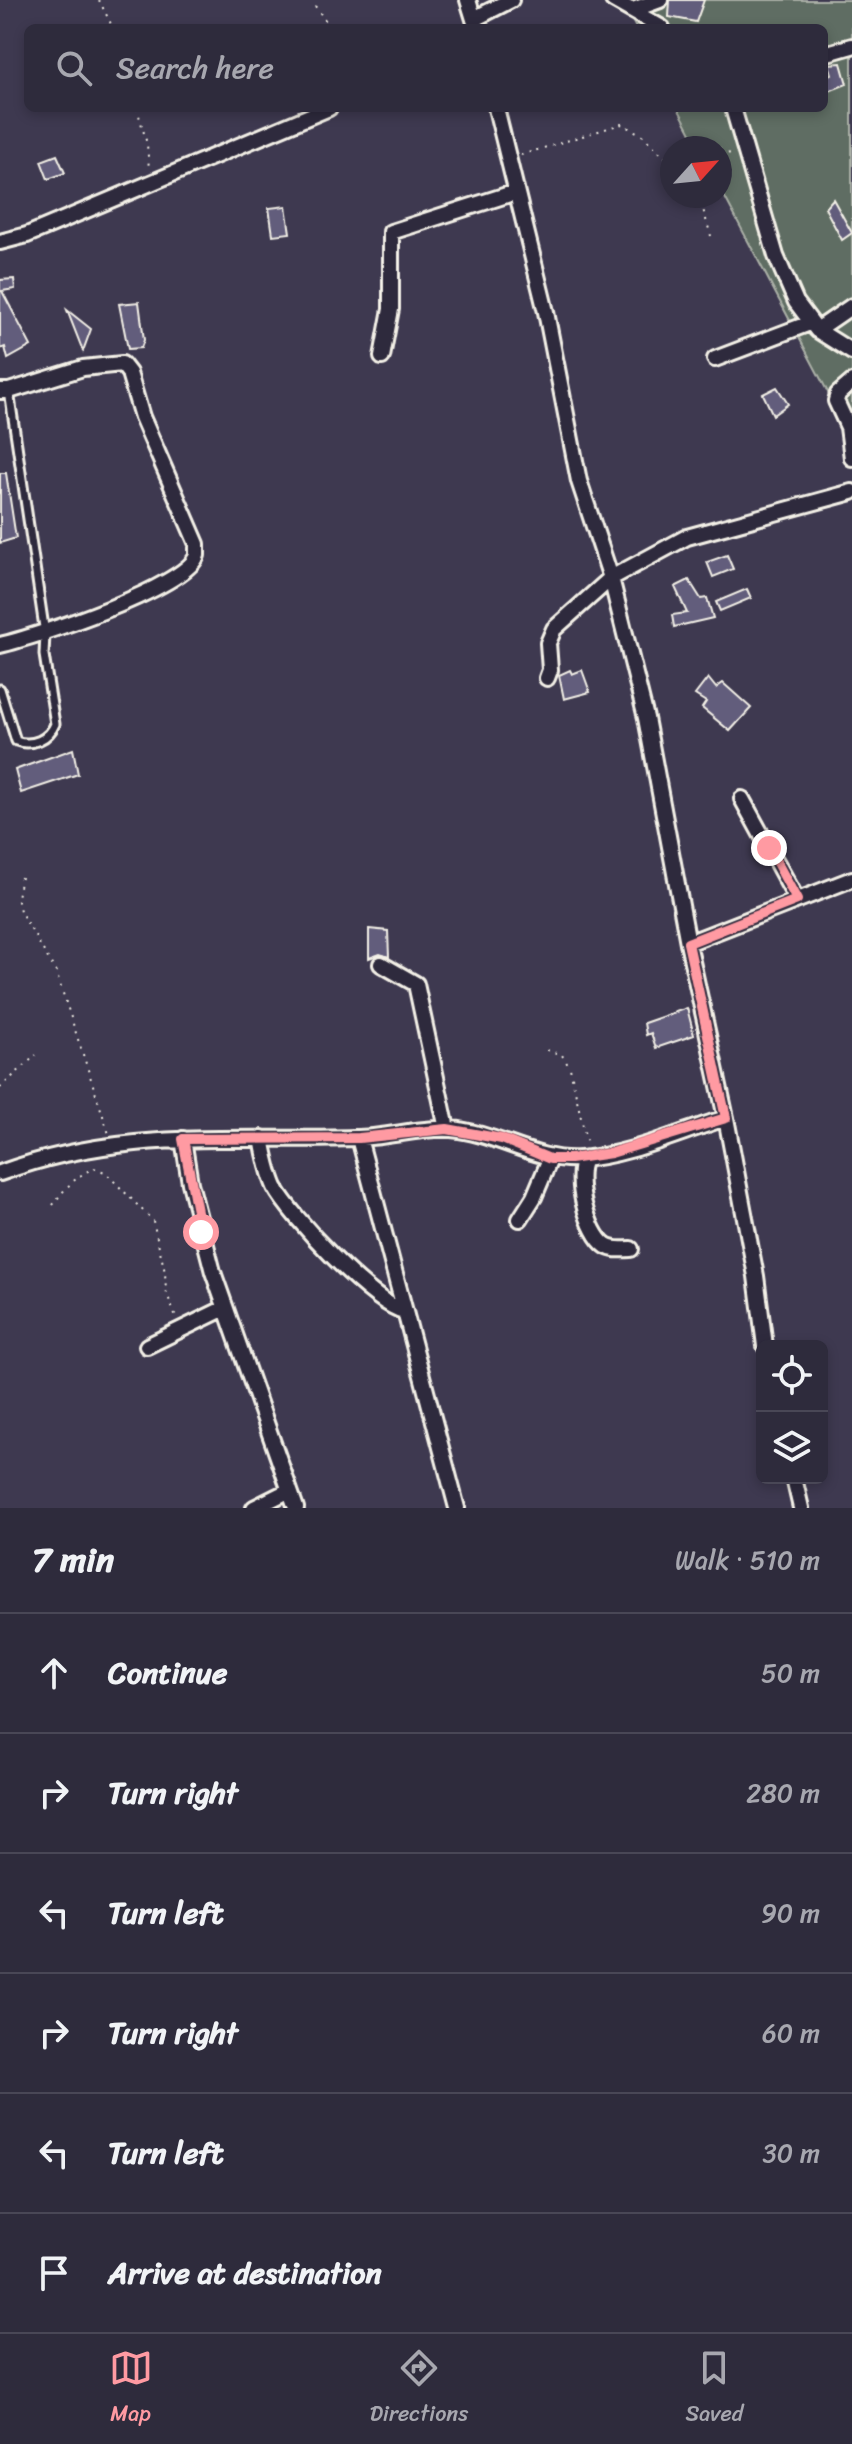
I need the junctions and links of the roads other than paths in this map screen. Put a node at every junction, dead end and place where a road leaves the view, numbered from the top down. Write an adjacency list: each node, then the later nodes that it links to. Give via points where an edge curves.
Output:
1 (468, 0): 6 (street)
2 (511, 0): 6 (street)
3 (613, 0): 5 (street)
4 (660, 0): 5 (street)
5 (633, 10): 7 (street)
6 (475, 24)
7 (656, 24)
8 (852, 46): 9 (street)
9 (828, 53)
10 (319, 112): 14 (street)
11 (497, 112): 13 (street)
12 (734, 112): 16 (street, via 776,256)
13 (516, 192): 18 (street, via 391,232 391,309); 24 (street, via 574,439 579,481)
14 (0, 242)
15 (852, 306): 16 (street)
16 (813, 327): 17 (street); 19 (street)
17 (852, 352)
18 (382, 357)
19 (715, 359)
20 (852, 382): 22 (street, via 836,401 848,427)
21 (5, 391): 25 (lane); 25 (street, via 83,368 122,364 197,544 196,560 184,571)
22 (852, 458)
23 (852, 492): 24 (street, via 687,537)
24 (611, 578): 27 (street, via 554,629); 32 (street, via 646,718)
25 (45, 634): 26 (street); 28 (lane, via 55,724 51,733 35,742 16,741)
26 (0, 645)
27 (547, 678)
28 (0, 689)
29 (742, 799): 31 (street)
30 (852, 879): 31 (street)
31 (797, 900): 32 (street)
32 (688, 943): 34 (street)
33 (381, 964): 35 (street, via 416,984)
34 (726, 1118): 40 (street); 46 (street)
35 (447, 1129): 37 (street); 39 (street, via 502,1139)
36 (262, 1138): 37 (street); 38 (street); 45 (street, via 269,1172 290,1209 384,1304)
37 (359, 1138): 45 (street)
38 (183, 1139): 41 (street, via 113,1143); 44 (street, via 201,1232)
39 (550, 1159): 40 (street); 42 (street)
40 (581, 1159): 43 (street, via 577,1173 585,1209 600,1239 610,1248)
41 (0, 1173)
42 (520, 1219)
43 (631, 1249)
44 (225, 1308): 47 (street); 49 (street)
45 (404, 1311): 52 (street)
46 (764, 1340)
47 (147, 1346)
48 (795, 1484): 53 (street)
49 (288, 1491): 50 (street); 51 (street)
50 (254, 1508)
51 (296, 1508)
52 (457, 1508)
53 (801, 1508)

